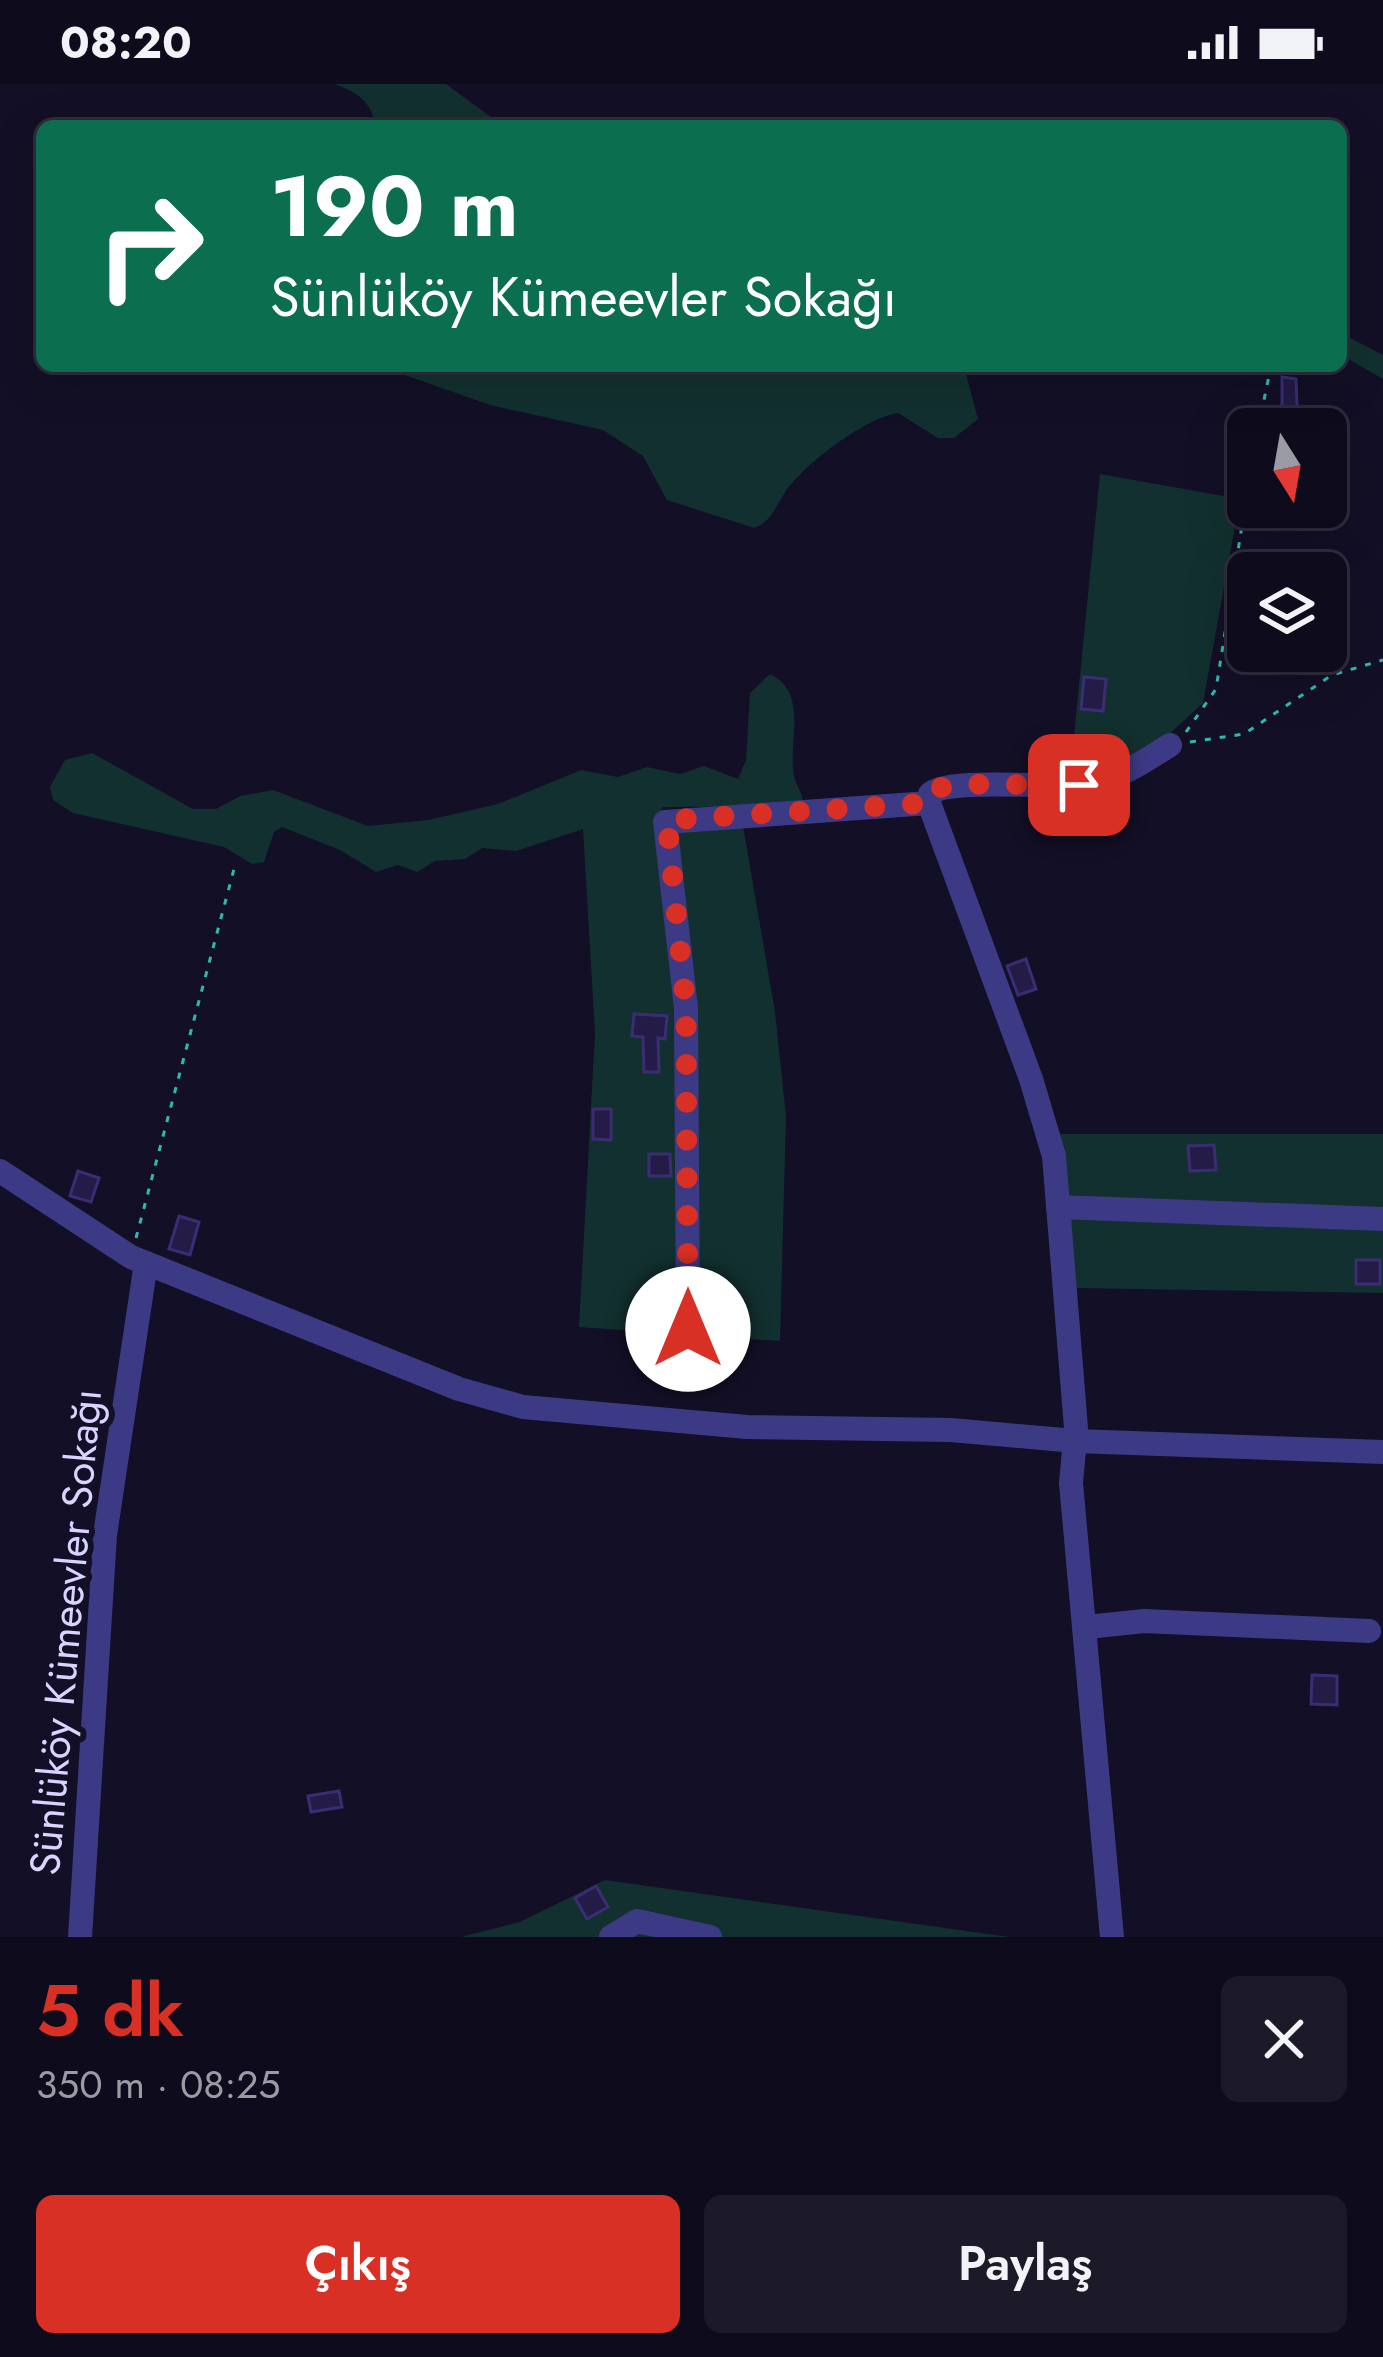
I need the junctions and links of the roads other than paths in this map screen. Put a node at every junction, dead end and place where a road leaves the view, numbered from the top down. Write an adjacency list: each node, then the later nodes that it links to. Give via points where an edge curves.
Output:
1 (1170, 745): 2 (street, via 1099,782 944,785)
2 (928, 803): 4 (street, via 1041,1108); 7 (street, via 665,823 686,1008)
3 (0, 1171): 6 (street)
4 (1058, 1207): 5 (street); 8 (street)
5 (1383, 1219)
6 (139, 1260): 8 (street, via 459,1389 523,1407 674,1423); 12 (street, Sünlüköy Kümeevler Sokağı, via 104,1535)
7 (688, 1329)
8 (1075, 1441): 9 (street); 10 (street, via 1071,1483)
9 (1383, 1452)
10 (1087, 1627): 11 (street, via 1144,1621); 15 (street)
11 (1369, 1631)
12 (80, 1937)
13 (611, 1937): 14 (street, via 637,1921)
14 (710, 1937)
15 (1112, 1937)

